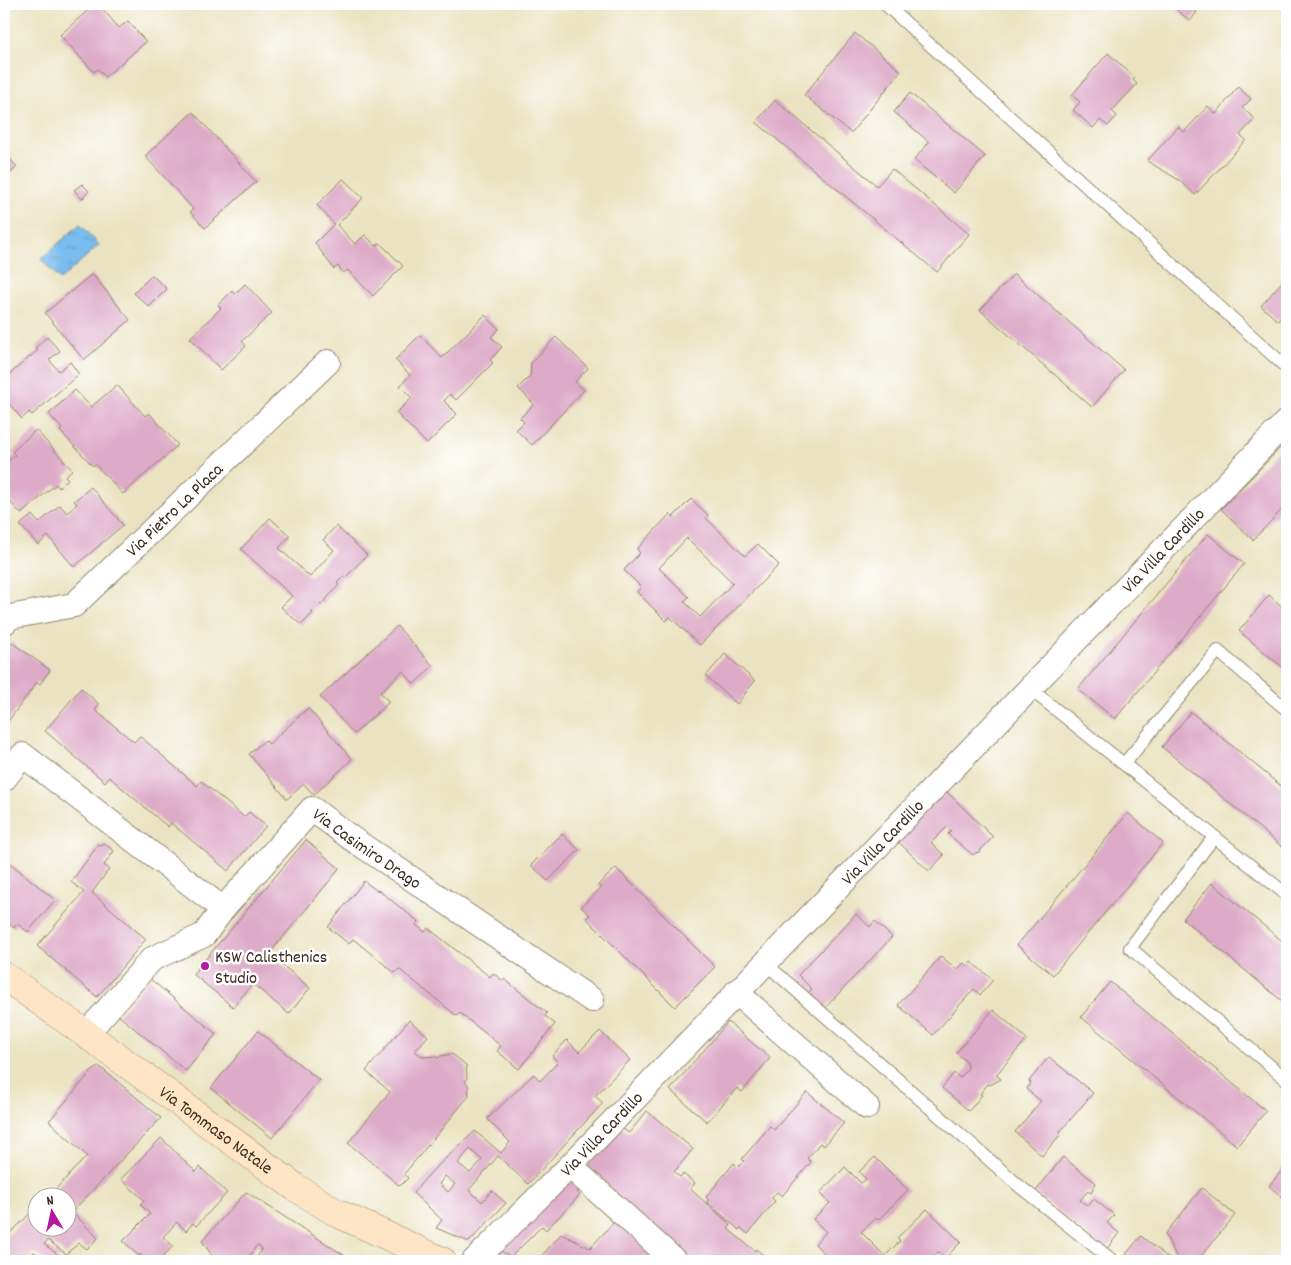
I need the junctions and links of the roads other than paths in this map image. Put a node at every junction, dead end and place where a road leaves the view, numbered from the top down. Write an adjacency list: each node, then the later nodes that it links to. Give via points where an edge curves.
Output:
1 (885, 4): 3 (lane)
2 (328, 362): 5 (street, Via Pietro La Placa, via 74,605 10,617)
3 (1287, 368)
4 (1287, 420): 6 (street, Via Villa Cardillo)
5 (4, 623)
6 (1030, 688): 8 (lane); 13 (street, Via Villa Cardillo)
7 (1287, 710): 8 (lane, via 1218,651)
8 (1124, 764): 10 (lane)
9 (4, 779): 12 (street, via 23,755)
10 (1214, 836): 11 (lane); 18 (lane, via 1130,948)
11 (1287, 895)
12 (223, 910): 16 (street, Via Casimiro Drago, via 312,809 350,838); 17 (street, Via Casimiro Drago, via 204,935 152,959)
13 (764, 963): 15 (street, Via Villa Cardillo); 24 (lane, via 1018,1185)
14 (4, 976): 17 (street, Via Tommaso Natale)
15 (736, 992): 19 (street); 20 (street, Via Villa Cardillo)
16 (592, 1000)
17 (86, 1034): 21 (street, Via Tommaso Natale, via 295,1187 337,1213)
18 (1287, 1080)
19 (867, 1107)
20 (570, 1166): 22 (street, Via Villa Cardillo); 23 (street)
21 (442, 1261)
22 (474, 1261)
23 (675, 1261)
24 (1113, 1261)

